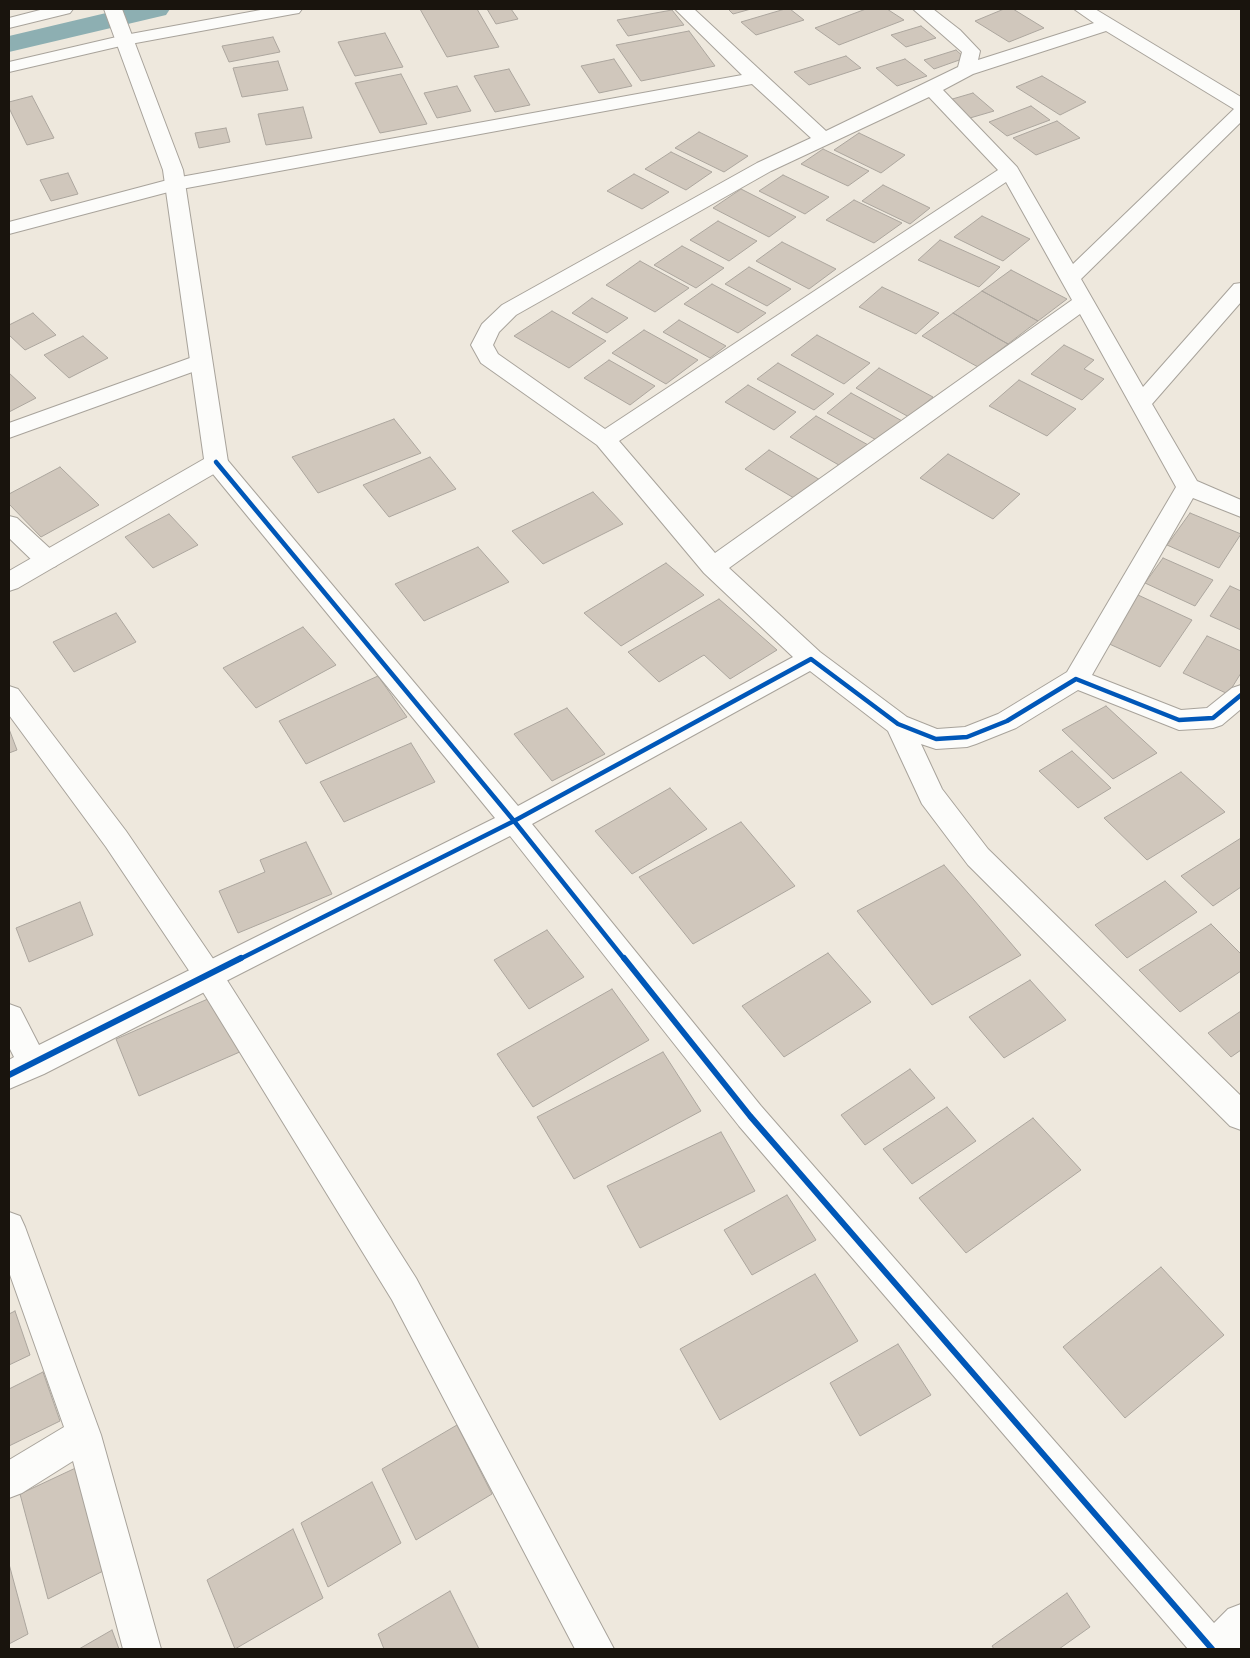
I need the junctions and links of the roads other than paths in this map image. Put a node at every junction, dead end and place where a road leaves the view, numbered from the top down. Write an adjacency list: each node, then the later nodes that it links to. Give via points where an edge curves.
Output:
1 (64, 9): 7 (street)
2 (292, 9): 6 (street)
3 (684, 9): 11 (street)
4 (922, 9): 10 (street, via 971,51)
5 (1083, 9): 8 (street)
6 (118, 21): 9 (street); 17 (street, via 173,170)
7 (9, 23)
8 (1109, 24): 10 (street); 13 (street)
9 (9, 67)
10 (967, 70): 12 (street)
11 (756, 78): 15 (street); 17 (street)
12 (932, 89): 15 (street); 16 (street)
13 (1241, 105)
14 (1241, 112): 19 (street)
15 (824, 140): 25 (street, via 764,167 509,310 490,329 482,345 488,358)
16 (1010, 171): 19 (street); 25 (street)
17 (175, 184): 18 (street); 22 (street)
18 (9, 228)
19 (1070, 279): 21 (street)
20 (1241, 289): 23 (street)
21 (1084, 301): 23 (street); 31 (street)
22 (201, 361): 24 (street); 26 (street)
23 (1141, 403): 27 (street)
24 (9, 431)
25 (606, 440): 31 (street)
26 (216, 462): 30 (street); 38 (street)
27 (1188, 487): 28 (street); 34 (street)
28 (1241, 509)
29 (9, 524): 30 (street)
30 (47, 560): 32 (street)
31 (713, 566): 33 (street)
32 (9, 582)
33 (812, 659): 37 (street); 38 (street)
34 (1076, 678): 35 (street, via 1179,720 1213,718); 37 (street, via 1006,721 967,737 936,739)
35 (1241, 695)
36 (9, 696): 39 (street, via 116,839)
37 (898, 724): 42 (street, via 932,796 978,857)
38 (514, 821): 39 (street); 49 (street, via 750,1116)
39 (208, 975): 41 (street); 48 (street, via 404,1289)
40 (9, 1017): 41 (street)
41 (21, 1070)
42 (1241, 1116)
43 (9, 1227): 44 (street)
44 (84, 1435): 45 (street); 47 (street)
45 (9, 1480)
46 (1241, 1622): 50 (street)
47 (142, 1649)
48 (595, 1649)
49 (1212, 1649)
50 (1216, 1649)

